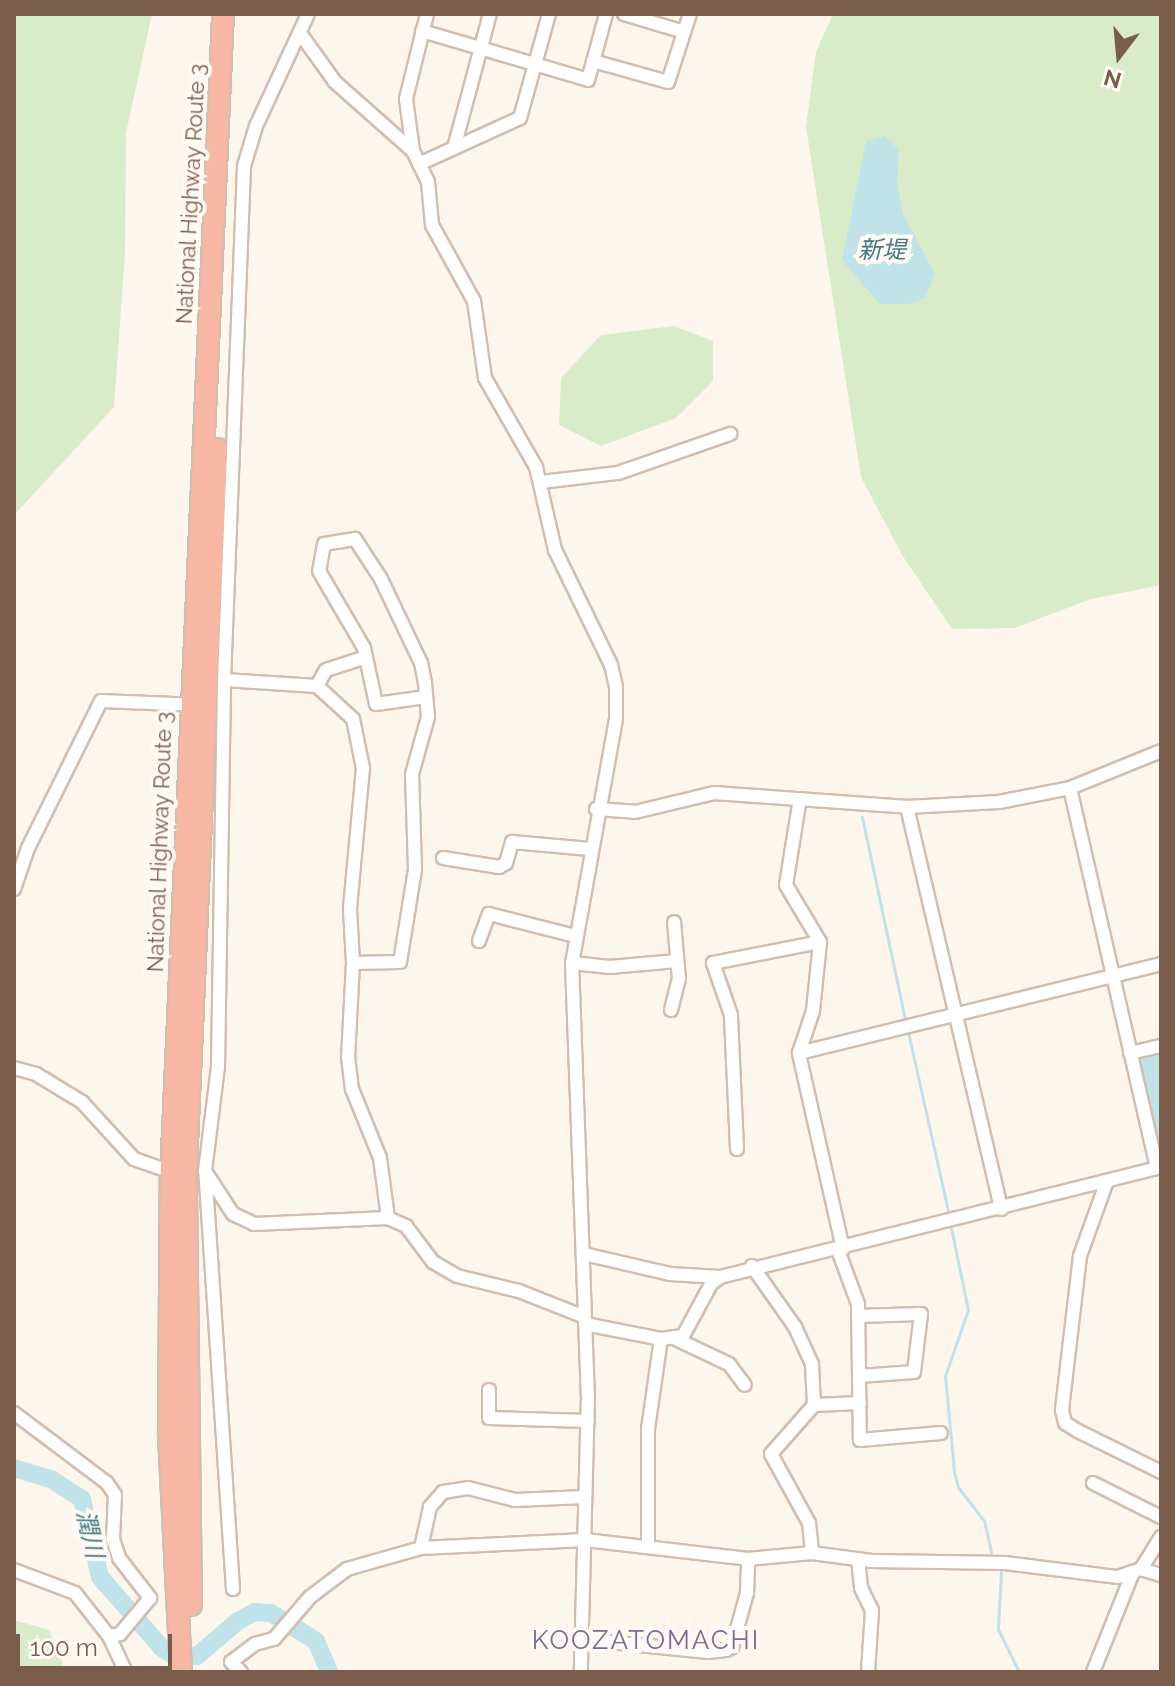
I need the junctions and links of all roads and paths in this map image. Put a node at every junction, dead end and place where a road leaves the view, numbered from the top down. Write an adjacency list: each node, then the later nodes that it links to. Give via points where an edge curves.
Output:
1 (223, 14): 25 (highway, National Highway Route 3)
2 (237, 14): 25 (highway, National Highway Route 3)
3 (308, 14): 12 (street)
4 (427, 14): 10 (street)
5 (490, 14): 13 (street)
6 (549, 14): 15 (street)
7 (606, 14): 14 (street)
8 (624, 14): 11 (street)
9 (690, 14): 11 (street)
10 (422, 31): 13 (street); 17 (street, via 406,99)
11 (684, 32): 14 (street, via 668,82)
12 (302, 36): 17 (street, via 335,82); 22 (street, via 256,126 244,166)
13 (479, 49): 15 (street); 16 (street)
14 (593, 61): 15 (street, via 588,80)
15 (533, 64): 16 (street, via 520,118)
16 (454, 148): 18 (street)
17 (413, 151): 18 (street)
18 (419, 164): 20 (street, via 428,182 432,225 474,301 485,378 525,441)
19 (730, 434): 20 (street, via 618,473)
20 (541, 482): 30 (street, via 555,550 611,665 616,687 616,719)
21 (363, 658): 23 (street, via 326,670); 24 (street, via 376,704); 24 (street, via 364,648 319,571 324,544 355,539 405,621 421,663)
22 (224, 680): 23 (street); 25 (street)
23 (317, 686): 39 (street, via 353,719 363,768 350,909)
24 (426, 697): 39 (street, via 428,717 412,774 415,869 400,962)
25 (206, 704): 33 (street, via 101,701 28,848); 51 (highway, National Highway Route 3); 51 (street, via 218,1067)
26 (1161, 751): 27 (street)
27 (1070, 788): 29 (street, via 999,802); 42 (street)
28 (800, 799): 29 (street); 30 (street, via 714,793 635,812); 37 (street, via 786,885)
29 (907, 807): 44 (street)
30 (596, 809): 31 (street)
31 (590, 849): 32 (street, via 512,842 506,863 499,867); 35 (street)
32 (443, 858)
33 (14, 889)
34 (674, 922): 38 (street)
35 (575, 936): 36 (street, via 489,914); 40 (street)
36 (479, 941)
37 (820, 942): 46 (street, via 813,1011); 49 (street, via 713,963 731,1015)
38 (677, 961): 40 (street, via 610,967); 43 (street)
39 (353, 963): 54 (street, via 348,1057 352,1089 380,1158)
40 (572, 963): 56 (street)
41 (1161, 964): 42 (street)
42 (1113, 977): 44 (street); 47 (street)
43 (671, 1010)
44 (955, 1013): 46 (street); 53 (street)
45 (1161, 1046): 47 (street)
46 (799, 1053): 55 (street)
47 (1130, 1053): 50 (street)
48 (14, 1068): 51 (street, via 36,1074 70,1095 134,1159)
49 (737, 1149)
50 (1159, 1168): 52 (street)
51 (188, 1172): 54 (street, via 233,1214 254,1224); 85 (street); 86 (highway, National Highway Route 3)
52 (1107, 1181): 53 (street); 71 (street, via 1080,1256 1062,1410 1065,1423)
53 (1001, 1209): 55 (street)
54 (388, 1218): 60 (street, via 406,1226 433,1262 457,1276 519,1291)
55 (840, 1249): 57 (street); 59 (street)
56 (584, 1254): 58 (street, via 670,1274); 60 (street)
57 (752, 1266): 58 (street); 67 (street, via 795,1327 812,1364)
58 (720, 1277): 62 (street)
59 (858, 1316): 63 (street); 63 (street, via 921,1314 914,1372)
60 (583, 1320): 61 (street); 69 (street)
61 (661, 1339): 62 (street); 77 (street, via 648,1429)
62 (676, 1339): 64 (street, via 729,1364)
63 (859, 1376): 66 (street)
64 (745, 1385)
65 (489, 1390): 69 (street, via 489,1418)
66 (860, 1403): 67 (street); 70 (street, via 860,1440)
67 (814, 1405): 79 (street, via 771,1454 809,1523)
68 (14, 1413): 87 (street, via 107,1483 115,1495 113,1539 119,1558 150,1598)
69 (588, 1421): 73 (street)
70 (941, 1433)
71 (1161, 1472)
72 (1093, 1483): 74 (street)
73 (585, 1497): 76 (street); 78 (street, via 515,1500 468,1488 443,1492 430,1507)
74 (1161, 1517)
75 (1161, 1537): 83 (street)
76 (585, 1540): 77 (street); 78 (street); 88 (street)
77 (648, 1547): 80 (street)
78 (421, 1548): 92 (street, via 347,1569 277,1636 231,1662)
79 (812, 1553): 80 (street); 81 (street)
80 (748, 1559): 88 (street, via 747,1593 732,1647 726,1650)
81 (858, 1559): 83 (street, via 1005,1563 1118,1577); 94 (street, via 861,1588 872,1611)
82 (14, 1570): 87 (street, via 75,1593)
83 (1137, 1571): 84 (street); 95 (street)
84 (1161, 1575)
85 (233, 1589)
86 (186, 1631): 90 (highway, National Highway Route 3); 91 (highway, National Highway Route 3)
87 (115, 1635): 89 (street)
88 (580, 1639): 93 (street)
89 (126, 1672)
90 (181, 1672)
91 (194, 1672)
92 (241, 1672)
93 (581, 1672)
94 (868, 1672)
95 (1093, 1672)

